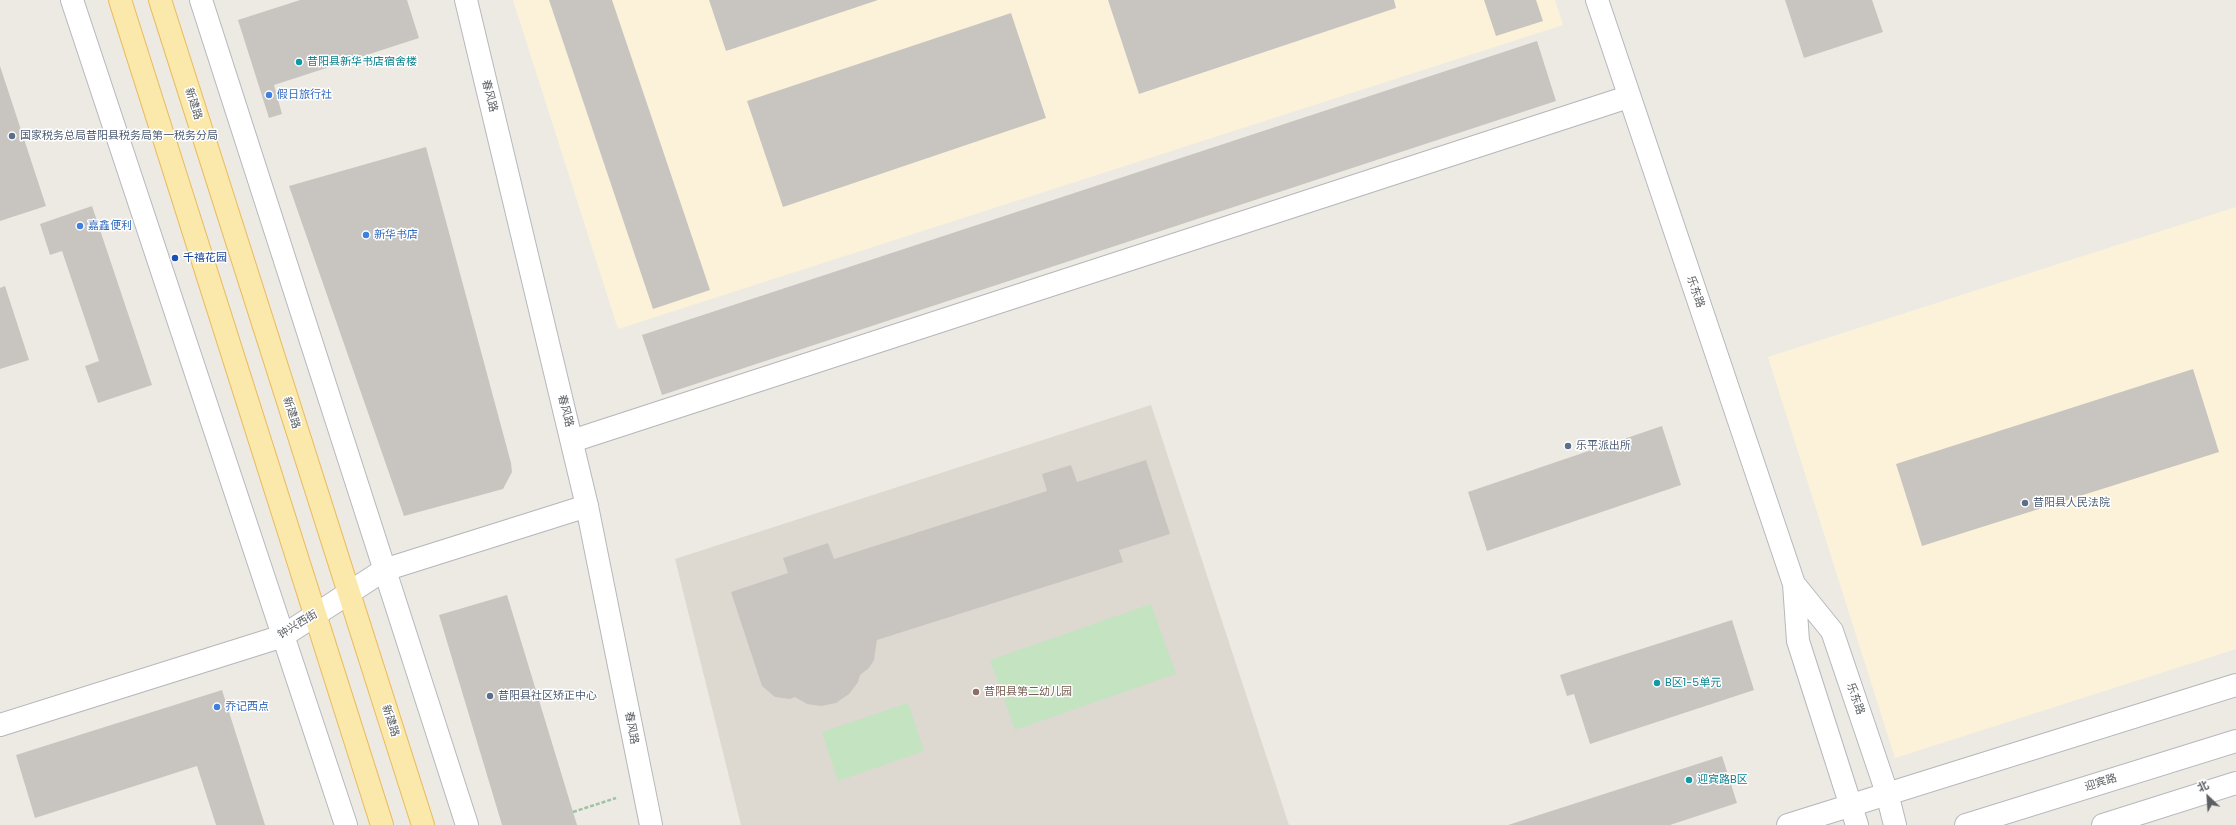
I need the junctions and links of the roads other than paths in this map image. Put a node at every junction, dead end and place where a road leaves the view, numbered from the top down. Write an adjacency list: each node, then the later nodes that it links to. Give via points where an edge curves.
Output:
1 (72, 0): 14 (main road)
2 (120, 0): 13 (main road)
3 (160, 0): 12 (main road, 新建路)
4 (201, 0): 10 (main road)
5 (466, 0): 8 (main road, 春风路)
6 (1597, 0): 7 (main road, 乐东路)
7 (1628, 97): 8 (main road); 11 (main road, 乐东路)
8 (572, 441): 9 (main road, 春风路)
9 (587, 506): 10 (main road, 钟兴西街); 25 (main road, 春风路)
10 (384, 570): 12 (main road, 钟兴西街); 24 (main road)
11 (1794, 584): 19 (main road, 乐东路, via 1832,631); 20 (main road, 乐东路, via 1798,641)
12 (349, 592): 13 (main road, 钟兴西街); 23 (main road, 新建路)
13 (316, 615): 14 (main road, 钟兴西街); 22 (main road)
14 (283, 636): 16 (main road, 钟兴西街); 21 (main road)
15 (2236, 685): 19 (main road)
16 (0, 725)
17 (2236, 741): 28 (main road, 迎宾路)
18 (2236, 783): 29 (main road)
19 (1887, 793): 20 (main road); 27 (main road, 乐东路)
20 (1855, 815): 26 (main road)
21 (346, 825)
22 (382, 825)
23 (423, 825)
24 (467, 825)
25 (651, 825)
26 (1788, 825)
27 (1895, 825)
28 (1966, 825)
29 (2103, 825)

